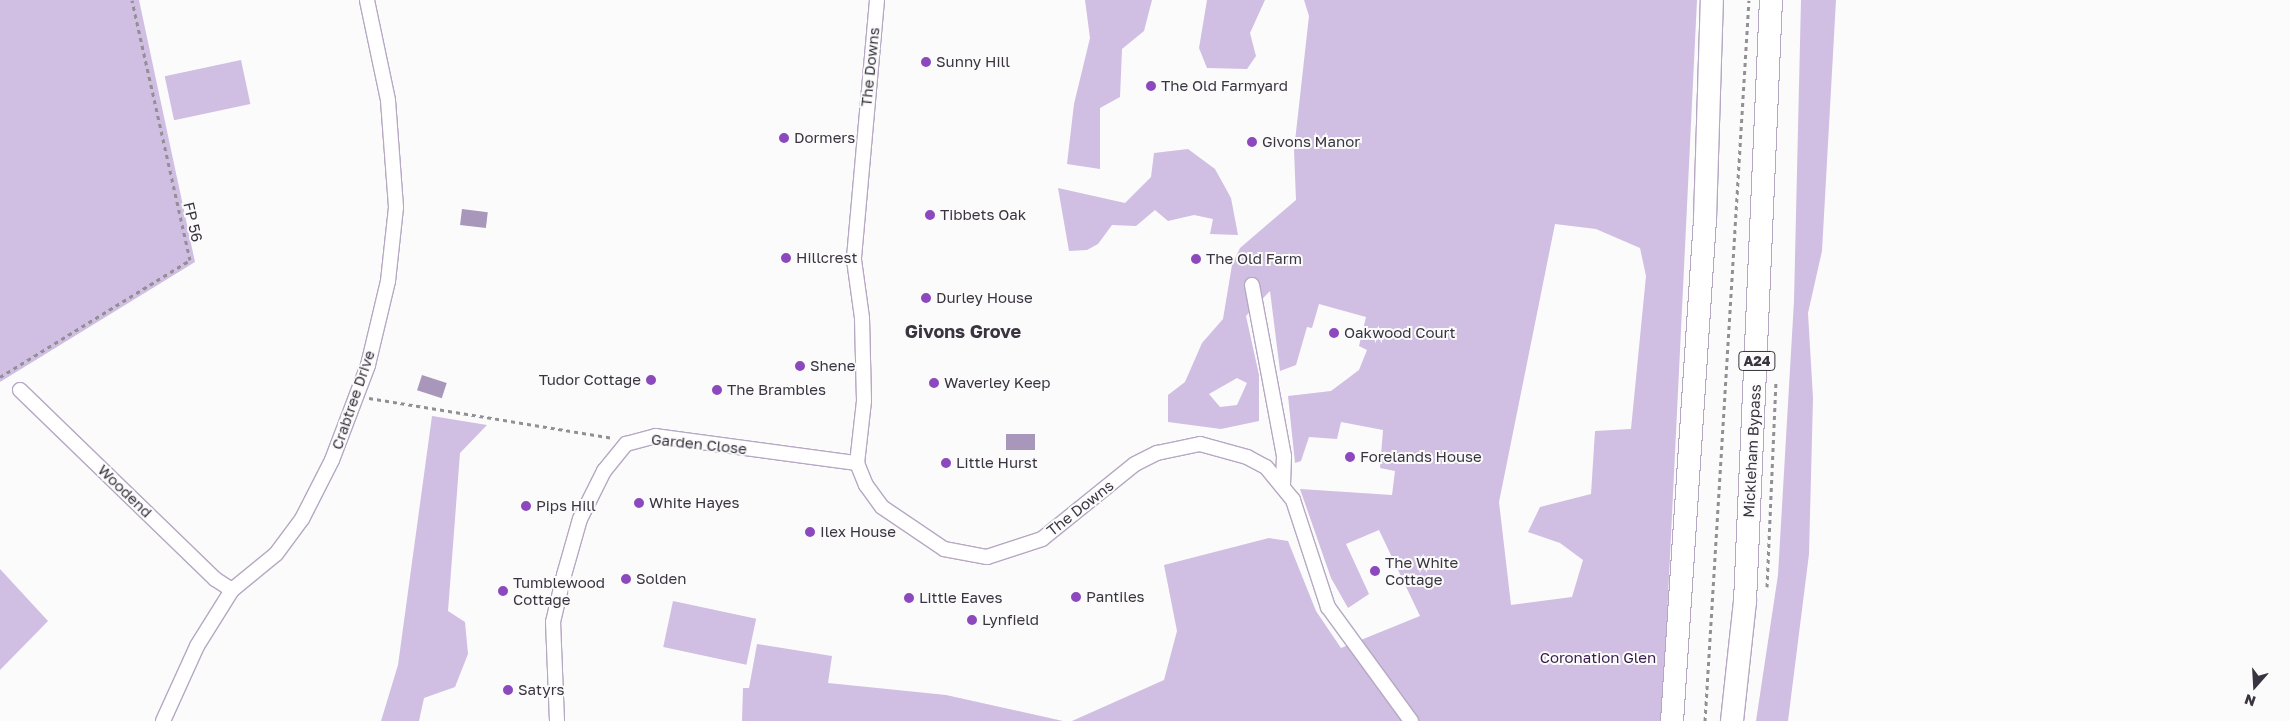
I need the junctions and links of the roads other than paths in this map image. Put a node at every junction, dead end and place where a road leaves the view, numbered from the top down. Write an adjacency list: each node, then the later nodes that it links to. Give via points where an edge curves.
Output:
1 (367, 0): 9 (street, Crabtree Drive, via 388,100 396,207 388,281 356,396 332,460 302,518 276,554)
2 (877, 0): 7 (street, The Downs, via 854,260 862,318 864,401)
3 (1712, 0): 13 (highway, via 1705,220)
4 (1771, 0): 14 (highway, Mickleham Bypass / A24, via 1745,602)
5 (1252, 285): 8 (street, via 1284,456)
6 (20, 390): 9 (street, Woodend, via 215,580)
7 (857, 463): 8 (street, The Downs, via 866,485 882,507 944,549 965,556 1017,550 1042,539 1135,464 1176,446 1223,449 1266,467); 11 (street, Garden Close, via 656,436 626,444 604,471 580,519 564,575 553,622)
8 (1283, 484): 12 (street, The Downs, via 1293,500 1328,607)
9 (232, 590): 10 (street, Crabtree Drive, via 197,646)
10 (163, 721)
11 (556, 721)
12 (1411, 721)
13 (1672, 721)
14 (1732, 721)

